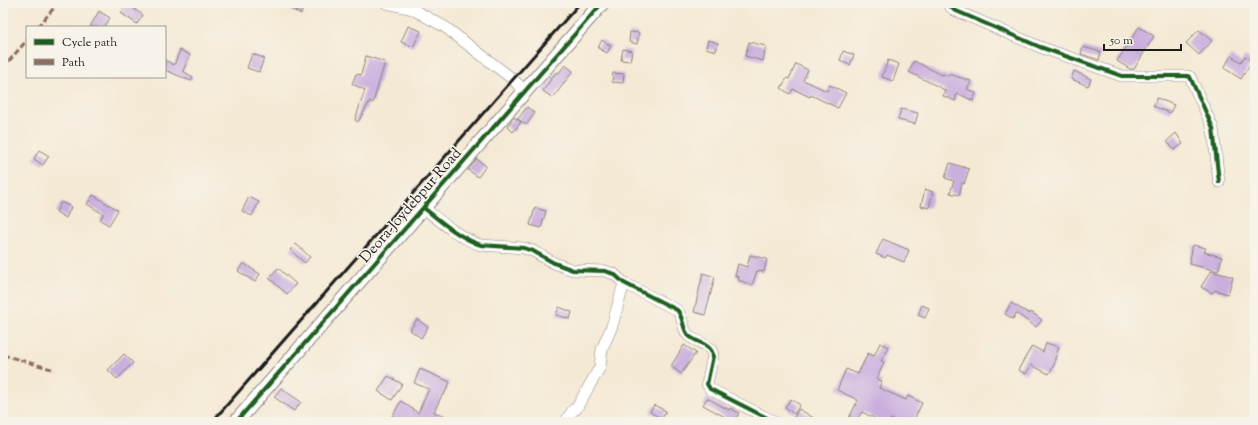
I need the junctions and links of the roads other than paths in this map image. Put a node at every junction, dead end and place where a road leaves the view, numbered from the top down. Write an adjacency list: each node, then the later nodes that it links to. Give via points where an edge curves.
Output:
1 (386, 3): 4 (street, via 412,9 445,27)
2 (602, 3): 4 (street, Deora-Joydebpur Road)
3 (947, 3): 5 (street, via 954,10 1040,47 1122,76 1190,77 1213,128)
4 (525, 91): 6 (street, Deora-Joydebpur Road)
5 (1219, 182)
6 (424, 208): 7 (street, via 445,226 475,243 528,249 563,267 573,270 605,271 614,274); 8 (street, Deora-Joydebpur Road)
7 (624, 283): 9 (street, via 612,326 602,349 599,371); 10 (street, via 677,310 687,333 710,348 713,356 707,384 710,389)
8 (236, 422)
9 (565, 422)
10 (775, 422)

